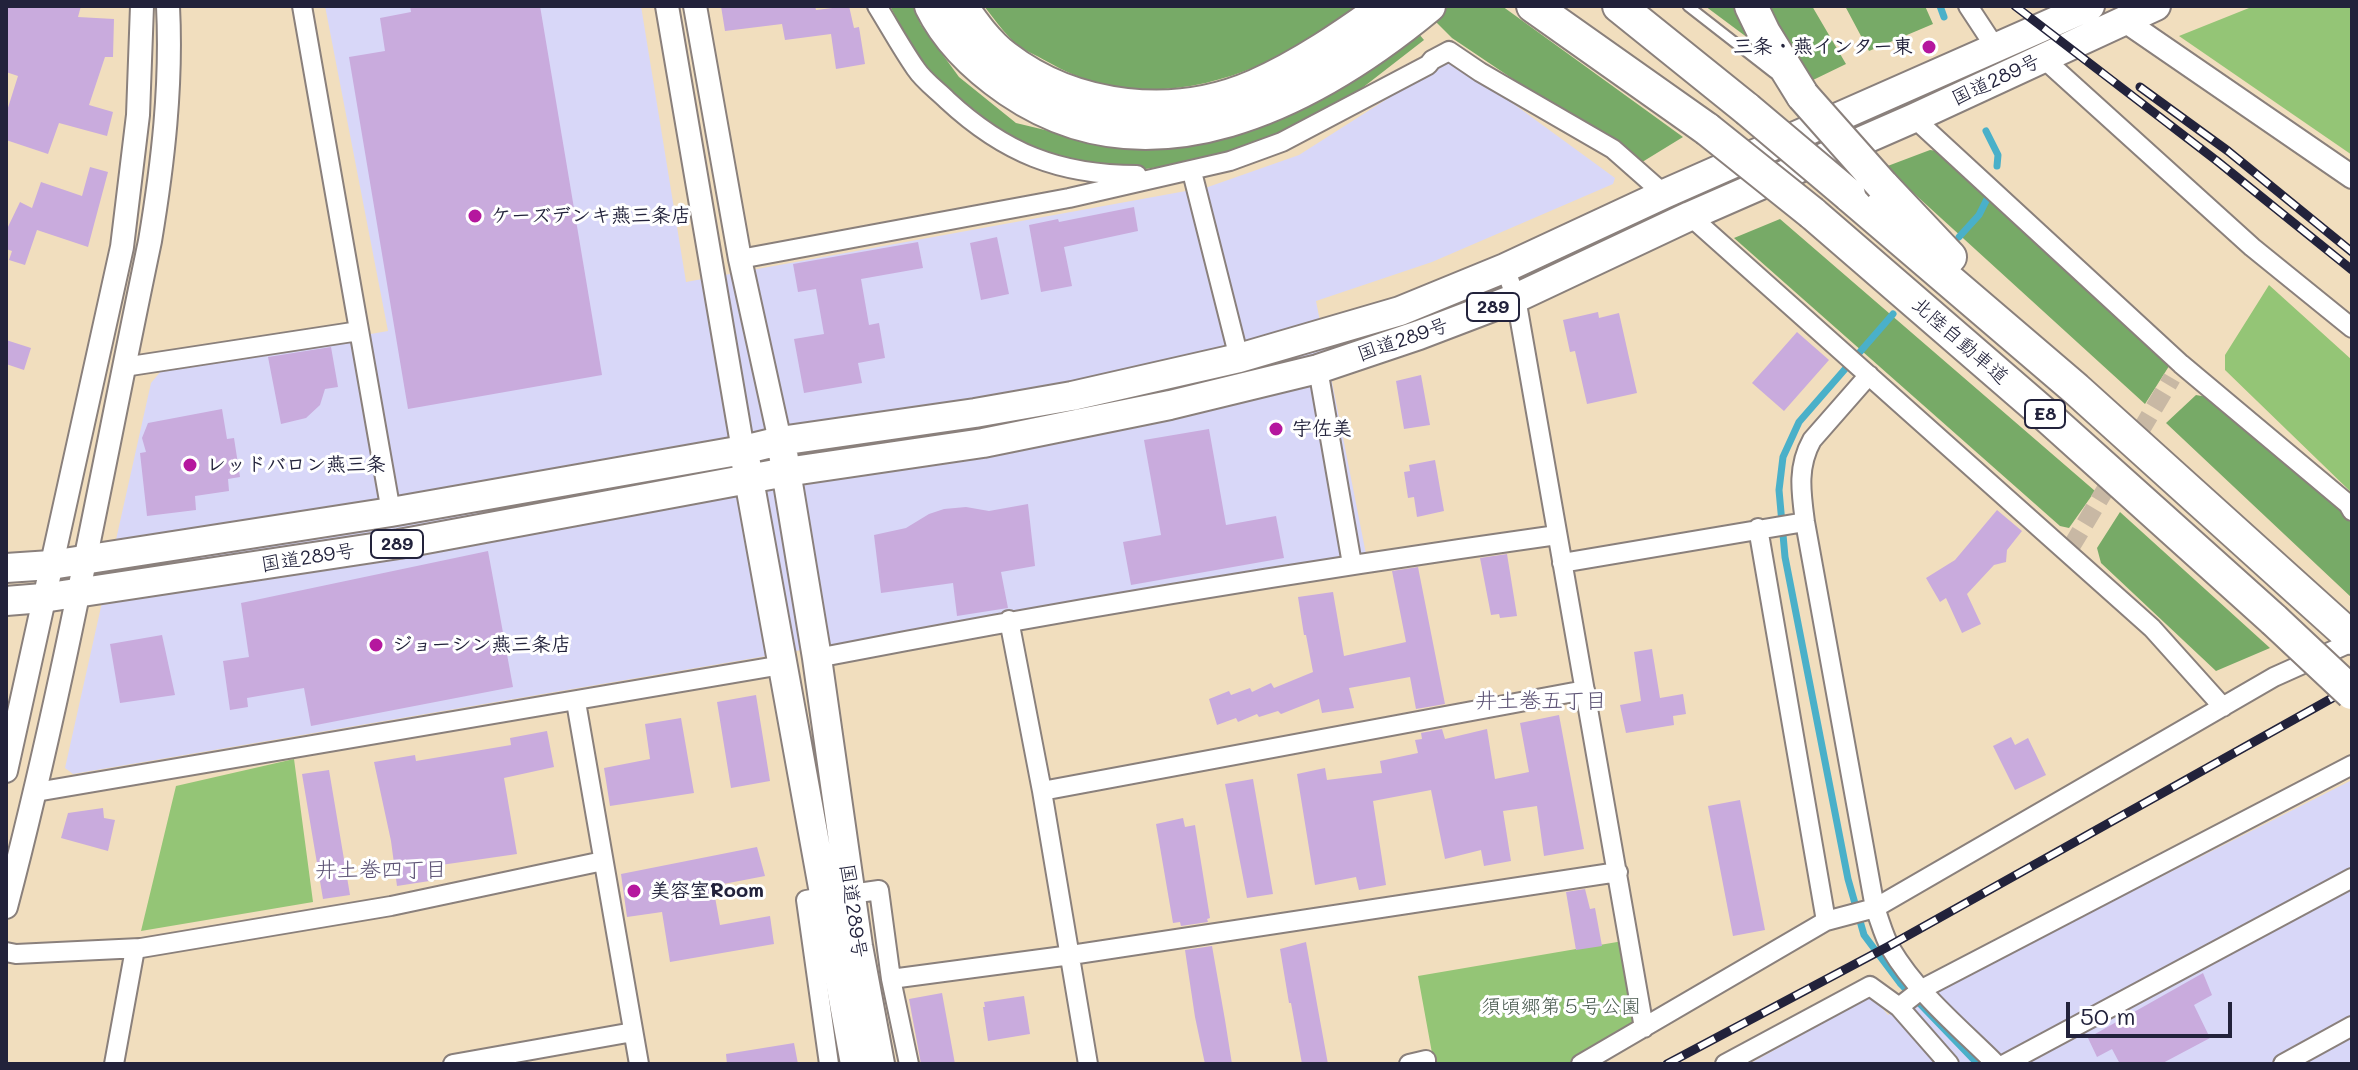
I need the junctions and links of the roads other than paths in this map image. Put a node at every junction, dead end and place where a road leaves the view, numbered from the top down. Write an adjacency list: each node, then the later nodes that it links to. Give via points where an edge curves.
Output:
1 (167, 6): 18 (street); 35 (street, via 170,48 161,175)
2 (302, 6): 33 (street)
3 (667, 6): 39 (street)
4 (695, 6): 29 (street)
5 (877, 6): 25 (street, via 918,72 994,138 1035,160 1079,172)
6 (931, 6): 9 (highway, via 960,49 1022,99 1094,127 1147,133 1226,122 1272,107 1371,50)
7 (961, 6): 8 (highway, via 996,49 1034,76 1063,91 1132,107 1171,106 1252,87 1287,71)
8 (1386, 6)
9 (1429, 6)
10 (1533, 6): 24 (highway)
11 (1554, 6): 24 (highway, 北陸自動車道 / E8)
12 (1619, 6): 53 (highway, 北陸自動車道 / E8, bridge, via 2076,389)
13 (1688, 6): 22 (lane)
14 (1751, 6): 22 (highway)
15 (1968, 6): 20 (street)
16 (2090, 6): 20 (highway, 国道289号 / 289)
17 (2156, 6): 19 (highway, 国道289号 / 289)
18 (142, 9): 50 (street, via 138,115 122,247)
19 (2125, 21): 21 (highway, 国道289号 / 289); 26 (street)
20 (1995, 47): 27 (highway, 国道289号 / 289)
21 (2043, 58): 23 (highway, 国道289号 / 289); 32 (street, via 2252,247)
22 (1803, 96): 53 (highway, bridge, via 2003,310 2231,514)
23 (1914, 118): 28 (highway, 国道289号 / 289); 42 (street, via 2176,371)
24 (1707, 129): 61 (highway, 北陸自動車道 / E8, bridge, via 2048,417)
25 (1183, 173): 27 (street, via 1282,142 1449,51 1613,149); 29 (street); 34 (street)
26 (2352, 177)
27 (1664, 194): 30 (highway, 国道289号 / 289)
28 (1690, 216): 31 (highway, 国道289号 / 289); 37 (street)
29 (740, 259): 38 (street)
30 (1505, 268): 31 (street); 34 (highway, 国道289号 / 289, via 1400,311)
31 (1516, 298): 36 (highway, 国道289号 / 289); 46 (street)
32 (2352, 328)
33 (359, 331): 35 (street); 43 (street)
34 (1239, 358): 38 (highway, 国道289号 / 289, via 1072,396)
35 (124, 367): 47 (street)
36 (1318, 369): 40 (highway, 国道289号 / 289, via 1043,432); 49 (street)
37 (1864, 371): 44 (street, via 1805,452); 63 (street, via 2069,549 2152,628)
38 (780, 441): 39 (highway, 国道289号 / 289); 40 (highway, 国道289号)
39 (743, 450): 41 (highway, 国道289号); 43 (highway, 国道289号 / 289)
40 (786, 472): 41 (highway, 国道289号 / 289); 58 (highway, 国道289号)
41 (749, 479): 52 (highway, 国道289号 / 289, via 399,544); 59 (highway, 国道289号)
42 (2352, 511)
43 (391, 512): 47 (highway, 国道289号 / 289)
44 (1798, 522): 45 (street); 73 (street)
45 (1764, 527): 48 (street); 74 (street)
46 (1557, 535): 48 (street); 49 (street)
47 (87, 559): 50 (highway, 国道289号 / 289); 52 (street)
48 (1562, 563): 60 (street)
49 (1352, 564): 56 (street)
50 (51, 565): 51 (highway, 国道289号 / 289); 54 (street)
51 (6, 568)
52 (80, 591): 54 (highway, 国道289号 / 289); 67 (street)
53 (2309, 597): 57 (highway, 北陸自動車道 / E8)
54 (43, 598): 55 (highway, 国道289号 / 289); 65 (street)
55 (6, 601)
56 (1009, 620): 58 (street); 66 (street)
57 (2352, 640): 63 (street)
58 (817, 658): 71 (highway, 国道289号)
59 (782, 665): 62 (street); 71 (highway, 国道289号)
60 (1585, 690): 66 (street); 69 (street)
61 (2352, 693)
62 (576, 702): 67 (street); 68 (street)
63 (2223, 707): 73 (street)
64 (2352, 765): 79 (street)
65 (6, 771)
66 (1042, 791): 77 (street)
67 (36, 792): 72 (street)
68 (603, 861): 75 (street, via 391,906); 83 (street)
69 (1618, 872): 77 (street); 82 (street)
70 (2352, 878): 98 (street)
71 (838, 895): 78 (street, via 879,890); 87 (street, via 806,900); 88 (highway, 国道289号); 89 (highway, 国道289号)
72 (6, 907)
73 (1870, 909): 74 (street); 79 (street, via 1889,946)
74 (1830, 919): 82 (street)
75 (140, 948): 76 (street); 84 (street, via 135,949)
76 (6, 952)
77 (1071, 955): 78 (street); 91 (street)
78 (891, 979): 90 (street)
79 (1922, 989): 80 (street); 97 (street)
80 (1899, 1007): 95 (street, via 1870,986); 96 (street)
81 (2352, 1026): 99 (street)
82 (1644, 1028): 94 (street)
83 (633, 1032): 85 (street); 86 (street)
84 (114, 1064)
85 (453, 1064)
86 (639, 1064)
87 (829, 1064)
88 (855, 1064)
89 (880, 1064)
90 (909, 1064)
91 (1088, 1064)
92 (1409, 1064): 93 (street)
93 (1426, 1064)
94 (1581, 1064)
95 (1725, 1064)
96 (1949, 1064)
97 (1996, 1064)
98 (2005, 1064)
99 (2283, 1064)

